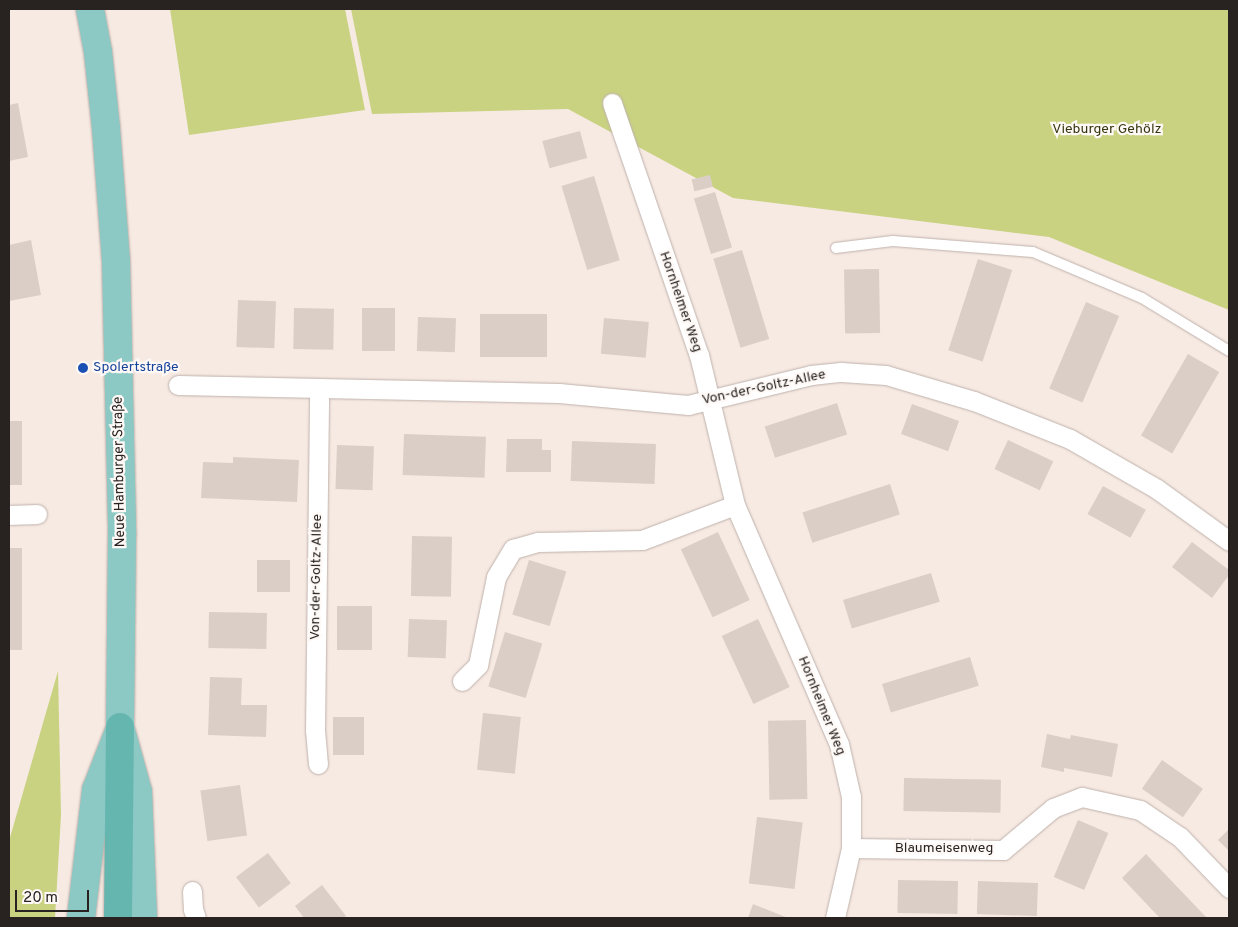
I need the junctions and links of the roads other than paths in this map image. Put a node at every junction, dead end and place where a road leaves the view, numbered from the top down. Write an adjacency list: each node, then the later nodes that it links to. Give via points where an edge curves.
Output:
1 (90, 9): 13 (main road, Neue Hamburger Straße, via 106,128 116,261 122,535)
2 (612, 103): 7 (street, Hornheimer Weg, via 699,355)
3 (836, 248): 4 (lane, via 893,241 1033,252 1142,298)
4 (1229, 351)
5 (178, 385): 6 (street, Von-der-Goltz-Allee)
6 (319, 390): 7 (street, Von-der-Goltz-Allee, via 558,393 688,405); 14 (street, Von-der-Goltz-Allee, via 315,731)
7 (708, 400): 8 (street, Hornheimer Weg); 11 (street, Von-der-Goltz-Allee, via 811,375 841,372 886,375 974,401 1070,440 1157,489)
8 (735, 505): 12 (street, via 642,540 538,542 514,549 496,577 478,665); 15 (street, Hornheimer Weg, via 838,744 851,797)
9 (37, 514): 10 (street)
10 (9, 515)
11 (1229, 541)
12 (462, 681)
13 (120, 727): 18 (main road, Neue Hamburger Straße, via 96,790); 19 (highway); 20 (main road, Neue Hamburger Straße, via 138,792)
14 (318, 764)
15 (851, 848): 16 (street, Blaumeisenweg, via 1003,850 1053,808 1082,797 1140,810 1180,837); 22 (street, Hornheimer Weg)
16 (1229, 888)
17 (192, 891): 21 (street)
18 (81, 918)
19 (118, 918)
20 (143, 918)
21 (196, 918)
22 (835, 918)

